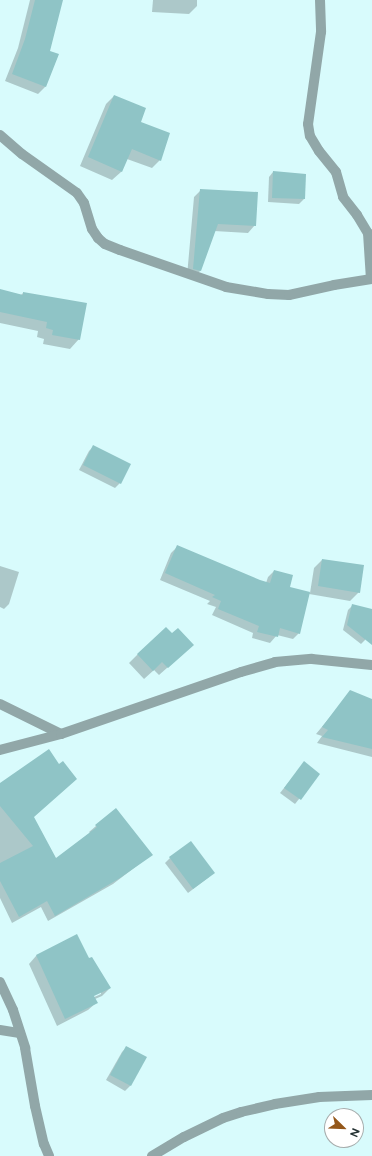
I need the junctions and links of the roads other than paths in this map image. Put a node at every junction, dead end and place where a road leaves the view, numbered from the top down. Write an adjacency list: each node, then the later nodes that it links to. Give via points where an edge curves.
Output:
1 (320, 0): 3 (street, via 321,32 308,124 310,136 318,151 336,172 343,198 368,233)
2 (0, 135): 3 (street, via 22,154 77,192 84,202 92,229 98,238 120,250 226,288 268,294 289,295)
3 (371, 279)
4 (372, 665): 6 (street, via 312,659 275,662)
5 (0, 704): 6 (street)
6 (61, 734): 7 (street)
7 (0, 750)
8 (0, 982): 10 (street)
9 (0, 1030): 10 (street)
10 (20, 1033): 12 (street, via 44,1144)
11 (372, 1094): 13 (street, via 275,1104 241,1112 184,1136)
12 (49, 1156)
13 (152, 1156)

